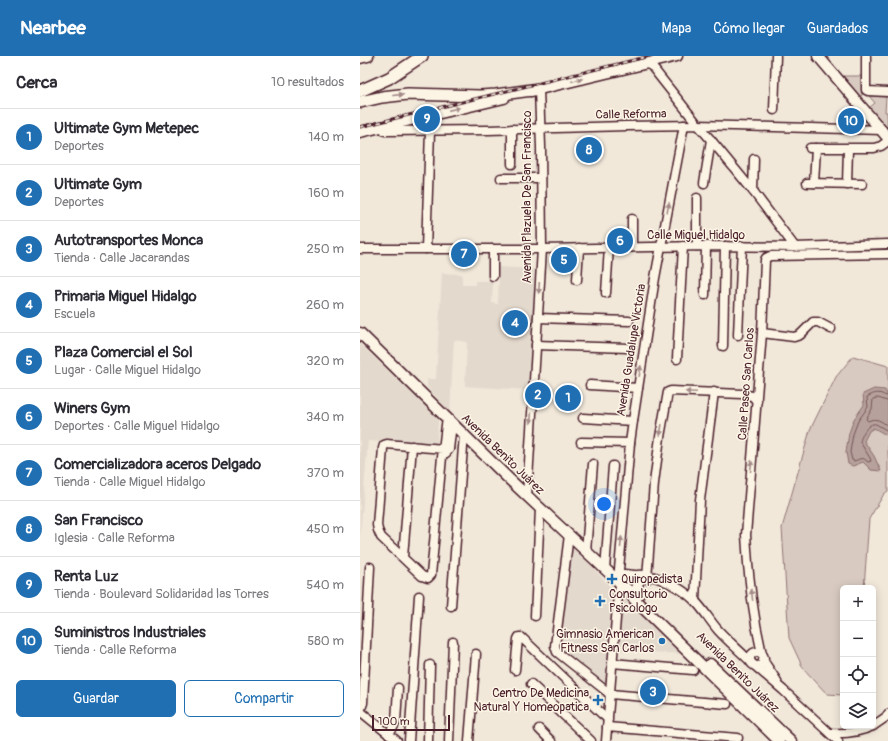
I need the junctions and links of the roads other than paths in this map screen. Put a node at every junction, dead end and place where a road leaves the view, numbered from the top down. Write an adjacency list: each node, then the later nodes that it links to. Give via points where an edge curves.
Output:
1 (368, 56): 7 (main road)
2 (422, 56): 10 (highway, via 389,78)
3 (677, 56): 8 (main road)
4 (776, 56): 13 (street)
5 (818, 56): 21 (main road)
6 (866, 56): 11 (street, via 866,90)
7 (360, 58)
8 (649, 63): 9 (main road, one-way to 8); 16 (street)
9 (539, 89): 12 (highway, one-way to 9, via 408,94 480,96); 14 (main road, one-way to 9); 18 (street, Avenida Plazuela De San Francisco)
10 (360, 91)
11 (888, 92)
12 (360, 102)
13 (774, 110)
14 (386, 125): 19 (street, Calle Reforma, via 385,131); 20 (main road)
15 (684, 125): 16 (street, Calle Reforma); 18 (street, Calle Reforma); 35 (street, Avenida Guadalupe Victoria, one-way to 15)
16 (698, 125): 21 (street, Calle Reforma); 22 (street)
17 (512, 129): 18 (street, Calle Reforma); 19 (street, Calle Reforma, via 488,133); 25 (street)
18 (540, 129): 27 (street, Avenida Plazuela De San Francisco)
19 (430, 131): 46 (street)
20 (360, 132)
21 (886, 136): 23 (street, via 878,148 868,153)
22 (712, 140): 28 (street); 31 (street)
23 (848, 149): 29 (street); 29 (street, via 813,148 811,183)
24 (754, 159): 31 (street)
25 (512, 164)
26 (501, 178): 27 (street)
27 (541, 178): 48 (street, Avenida Plazuela De San Francisco)
28 (704, 183)
29 (848, 184): 30 (street)
30 (862, 184)
31 (753, 192): 43 (street)
32 (697, 198): 37 (street)
33 (632, 219): 42 (street)
34 (888, 244): 43 (street, Calle Miguel Hidalgo)
35 (660, 246): 36 (street, Calle Miguel Hidalgo); 42 (street, Calle Miguel Hidalgo); 66 (street, Avenida Guadalupe Victoria, one-way to 35)
36 (683, 246): 37 (street, Calle Miguel Hidalgo); 63 (street)
37 (697, 246): 38 (street, Calle Miguel Hidalgo)
38 (706, 246): 39 (street, Calle Miguel Hidalgo); 53 (street)
39 (726, 246): 40 (street, Calle Miguel Hidalgo); 61 (street)
40 (742, 246): 43 (street, Calle Miguel Hidalgo); 59 (street)
41 (609, 247): 42 (street, Calle Miguel Hidalgo); 44 (street, Calle Miguel Hidalgo); 52 (street)
42 (632, 247)
43 (795, 247)
44 (578, 248): 48 (street, Calle Miguel Hidalgo); 51 (street)
45 (360, 249): 46 (street, Calle Miguel Hidalgo)
46 (426, 249): 47 (street, Calle Miguel Hidalgo)
47 (493, 249): 48 (street, Calle Miguel Hidalgo); 50 (street)
48 (542, 249): 54 (street, Avenida Plazuela De San Francisco, one-way to 54)
49 (888, 254): 58 (street, Calle Paseo San Carlos, via 768,257 765,260)
50 (493, 276)
51 (577, 280)
52 (606, 293)
53 (706, 295)
54 (538, 318): 55 (street); 60 (street, Avenida Plazuela De San Francisco)
55 (629, 321)
56 (831, 330): 58 (street, via 818,322 813,322 800,335 794,337)
57 (360, 333): 71 (main road, Avenida Benito Juárez)
58 (762, 333): 64 (street, Calle Paseo San Carlos)
59 (738, 335)
60 (536, 345): 62 (street); 80 (street, Avenida Plazuela De San Francisco, one-way to 80)
61 (723, 346)
62 (628, 348)
63 (677, 359)
64 (759, 384): 68 (street, via 752,391); 69 (street, Calle Paseo San Carlos)
65 (590, 385): 66 (street)
66 (638, 388): 72 (street, Avenida Guadalupe Victoria)
67 (714, 392): 68 (street); 87 (street, one-way to 87, via 668,392 660,436); 90 (street, via 700,500)
68 (742, 394): 69 (street, via 752,396)
69 (757, 401): 95 (street, Calle Paseo San Carlos, one-way to 69, via 757,634 746,535)
70 (583, 418): 72 (street)
71 (449, 420): 73 (main road, Avenida Benito Juárez); 77 (street)
72 (633, 421): 75 (street, Avenida Guadalupe Victoria)
73 (464, 434): 80 (main road, Avenida Benito Juárez); 91 (street)
74 (581, 442): 75 (street)
75 (630, 443): 88 (street, Avenida Guadalupe Victoria, one-way to 75)
76 (412, 446): 77 (street); 84 (street); 84 (street, via 387,444 383,448 377,525 381,536)
77 (445, 452): 84 (street, via 431,575 428,578 422,576)
78 (593, 464): 83 (street)
79 (613, 466): 86 (street)
80 (527, 496): 81 (main road, Avenida Benito Juárez)
81 (540, 509): 82 (main road, Avenida Benito Juárez); 92 (street)
82 (569, 535): 83 (main road, Avenida Benito Juárez); 102 (street, via 557,652)
83 (586, 551): 86 (main road, Avenida Benito Juárez)
84 (403, 557)
85 (370, 567): 104 (street, via 363,703)
86 (605, 569): 88 (main road, Avenida Benito Juárez)
87 (644, 577): 88 (main road, via 636,588); 88 (main road, via 628,575); 90 (street, via 675,585)
88 (623, 585): 96 (street, Avenida Guadalupe Victoria, via 617,606); 121 (main road, Avenida Benito Juárez, via 634,599); 122 (main road, Avenida Benito Juárez)
89 (419, 596): 114 (street)
90 (695, 600): 95 (street, via 732,644)
91 (451, 606)
92 (535, 616)
93 (453, 642): 116 (street)
94 (476, 654): 117 (street)
95 (756, 658): 110 (street, via 783,690)
96 (612, 663): 99 (street); 102 (street, Avenida Guadalupe Victoria)
97 (430, 665): 115 (street)
98 (515, 670): 106 (street, via 518,637 521,637 602,714)
99 (693, 670)
100 (531, 684): 119 (street)
101 (398, 688): 111 (street, via 396,722)
102 (610, 694): 103 (street); 106 (street, Avenida Guadalupe Victoria)
103 (727, 704)
104 (360, 711): 111 (street)
105 (887, 716): 107 (street)
106 (608, 723): 112 (street); 120 (street, Avenida Guadalupe Victoria)
107 (876, 724)
108 (539, 729): 118 (street)
109 (867, 729): 110 (street, via 844,734)
110 (830, 733): 123 (street)
111 (389, 735): 113 (street)
112 (738, 738)
113 (397, 741)
114 (409, 741)
115 (428, 741)
116 (449, 741)
117 (469, 741)
118 (551, 741)
119 (591, 741)
120 (606, 741)
121 (779, 741)
122 (791, 741)
123 (838, 741)

